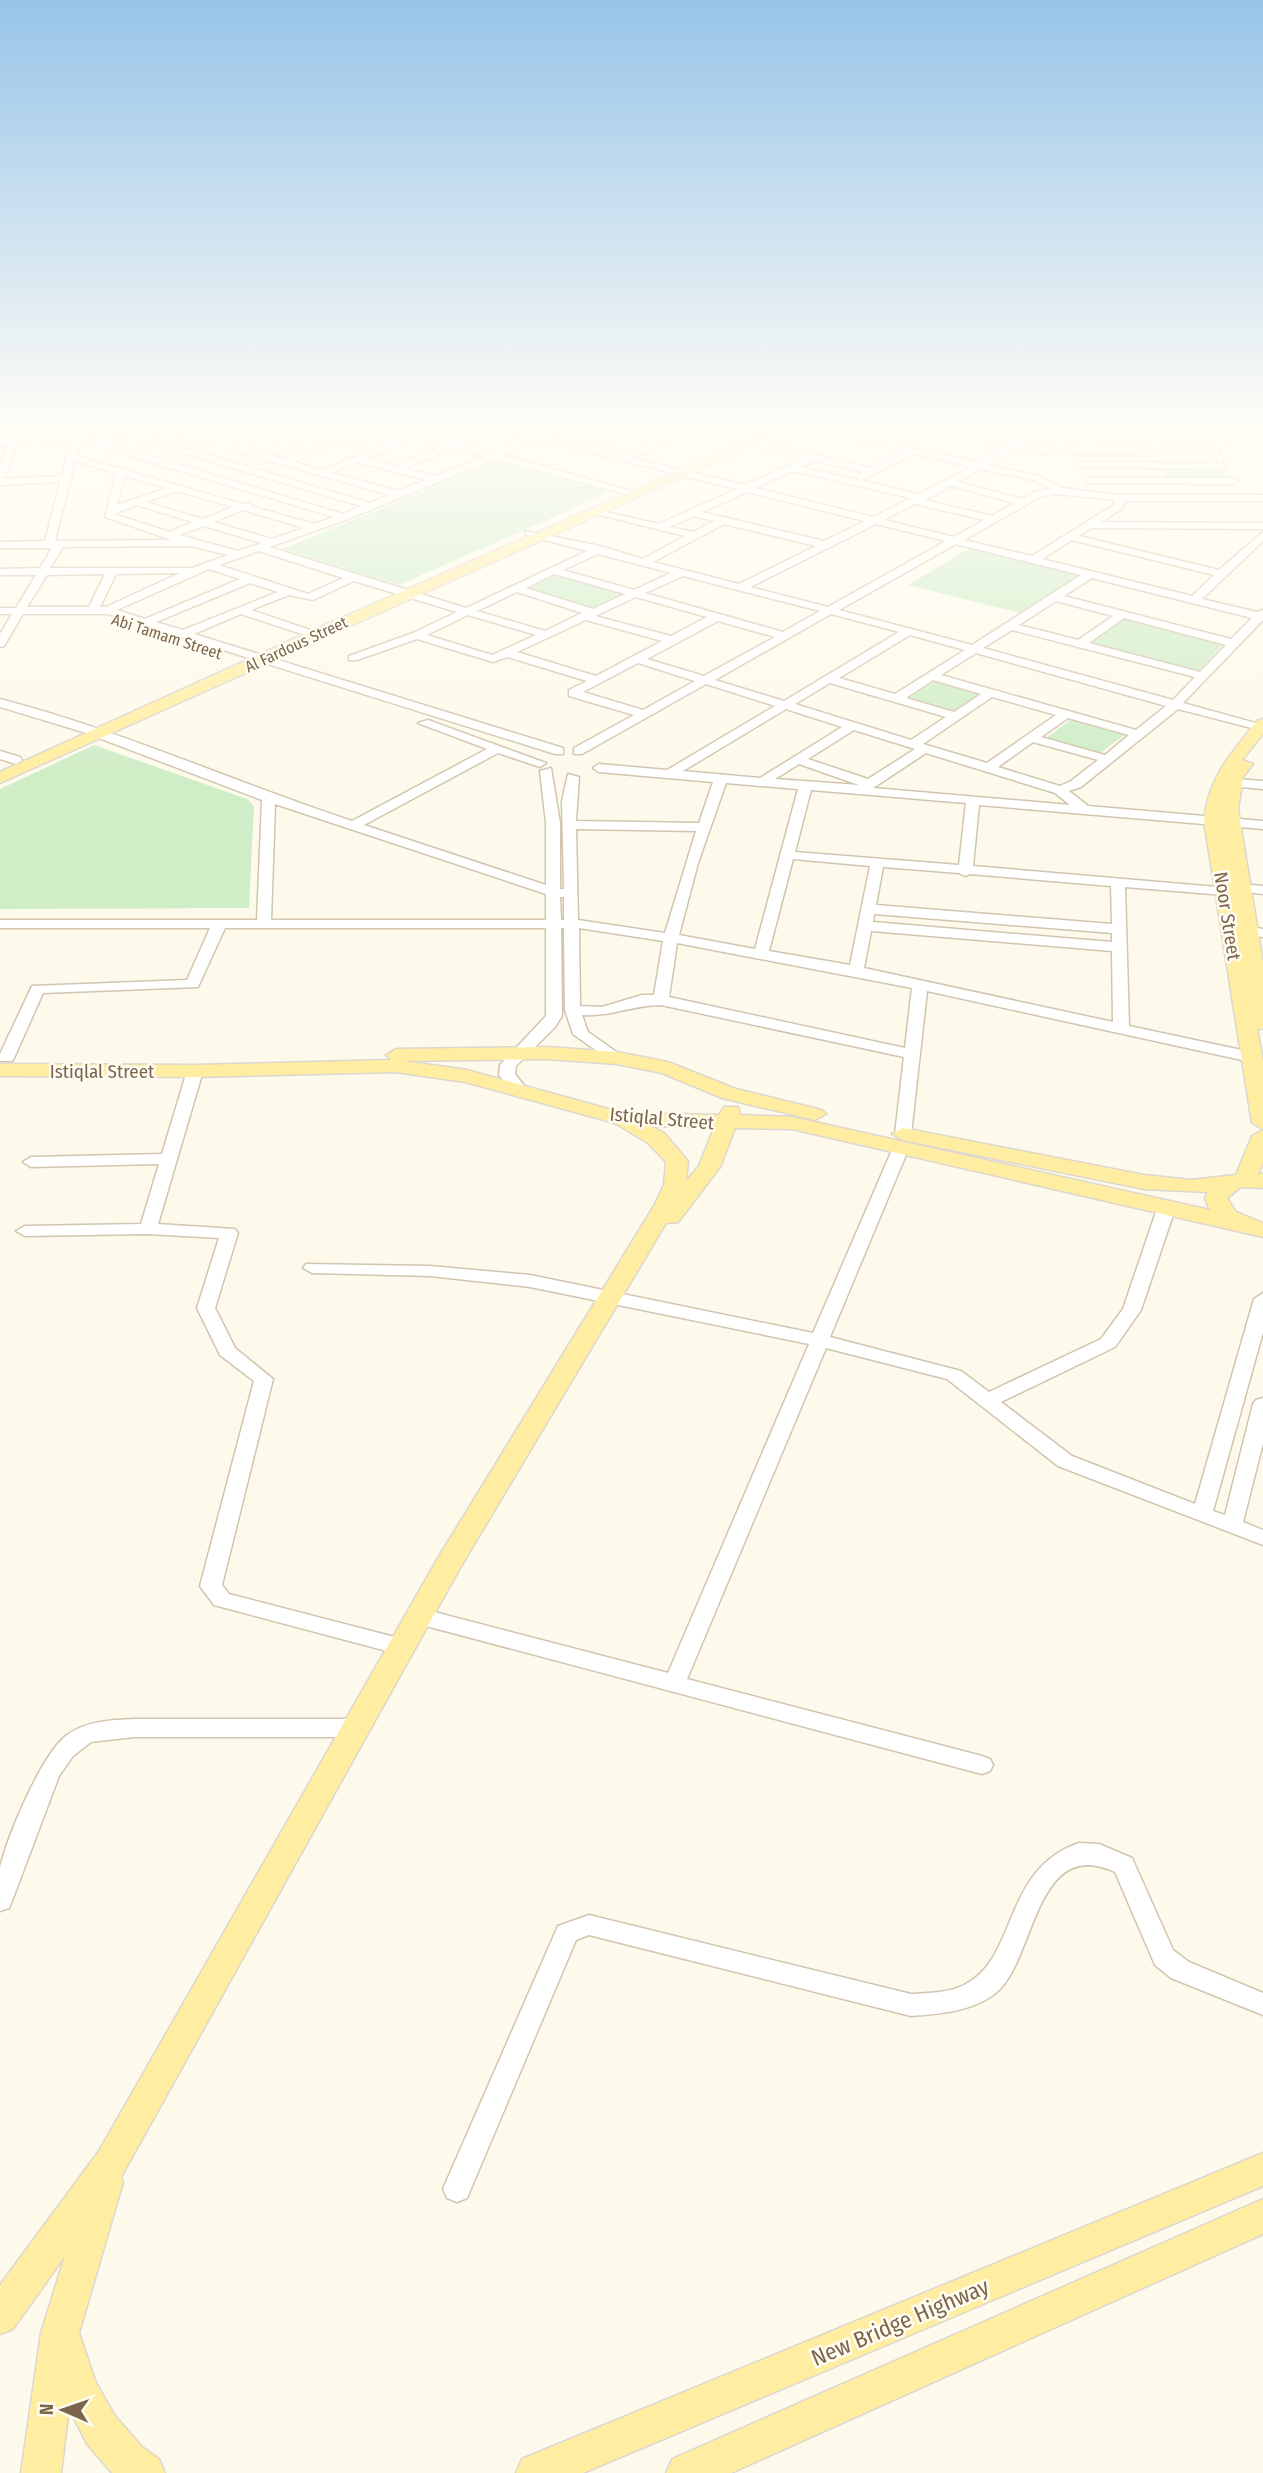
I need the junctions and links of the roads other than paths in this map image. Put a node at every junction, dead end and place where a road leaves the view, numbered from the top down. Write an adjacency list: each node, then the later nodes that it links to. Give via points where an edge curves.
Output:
1 (163, 543): 15 (street)
2 (193, 543): 21 (street)
3 (272, 543): 17 (street)
4 (513, 543): 38 (main road, Al Fardous Street)
5 (576, 543): 18 (street)
6 (681, 543): 23 (street)
7 (819, 543): 16 (street)
8 (829, 543): 16 (street)
9 (959, 543): 47 (street)
10 (973, 543): 22 (street)
11 (1061, 543): 22 (street)
12 (1098, 543): 32 (street)
13 (1254, 543): 19 (street)
14 (0, 545): 15 (street)
15 (54, 545): 26 (street)
16 (826, 545): 35 (street)
17 (260, 548): 21 (street); 34 (street)
18 (600, 549): 23 (street); 28 (street)
19 (1248, 549): 20 (street); 32 (street)
20 (1263, 552)
21 (236, 554): 24 (street)
22 (1035, 559): 31 (street)
23 (645, 562): 30 (street)
24 (210, 566): 25 (street); 33 (street)
25 (196, 570): 27 (street); 44 (street)
26 (46, 571): 27 (street); 29 (street); 43 (street)
27 (112, 571): 44 (street)
28 (554, 571): 36 (street); 39 (street)
29 (0, 572)
30 (682, 572): 35 (street); 39 (street)
31 (1092, 573): 40 (street); 41 (street)
32 (1221, 574): 41 (street)
33 (252, 578): 37 (street); 52 (street)
34 (352, 578): 37 (street, via 309,598); 38 (street)
35 (741, 587): 47 (street)
36 (516, 589): 46 (street); 48 (street)
37 (289, 591): 45 (street)
38 (400, 593): 46 (street); 55 (main road, Al Fardous Street); 68 (main road, Al Fardous Street)
39 (635, 594): 48 (street); 51 (street)
40 (1055, 597): 49 (street); 53 (street)
41 (1194, 600): 50 (street)
42 (0, 611): 43 (street)
43 (19, 611): 44 (street); 61 (street)
44 (98, 611): 52 (street, Abi Tamam Street); 68 (street, Abi Tamam Street)
45 (242, 611): 55 (street); 56 (street)
46 (466, 612): 57 (street); 58 (street)
47 (836, 612): 54 (street); 59 (street); 73 (street)
48 (587, 614): 57 (street); 60 (street)
49 (1124, 614): 62 (street); 63 (street)
50 (1262, 615): 63 (street)
51 (716, 617): 59 (street); 60 (street)
52 (147, 622): 56 (street, Abi Tamam Street)
53 (1011, 626): 62 (street); 64 (street)
54 (909, 631): 64 (street); 71 (street)
55 (306, 632): 68 (main road, Al Fardous Street)
56 (184, 634): 68 (street, Abi Tamam Street)
57 (545, 634): 65 (street)
58 (417, 635): 65 (street, via 493,659); 66 (street)
59 (785, 636): 73 (street)
60 (671, 640): 67 (street)
61 (1, 642)
62 (1079, 643): 70 (street)
63 (1232, 643): 70 (street)
64 (972, 650): 69 (street); 77 (street)
65 (506, 653): 72 (street)
66 (353, 658)
67 (636, 659): 72 (street); 73 (street)
68 (251, 660): 83 (main road, Al Fardous Street); 88 (street, Abi Tamam Street); 89 (street, Abi Tamam Street)
69 (932, 676): 74 (street); 75 (street)
70 (1204, 676): 77 (street)
71 (829, 679): 75 (street); 78 (street)
72 (597, 680): 80 (street, via 573,693)
73 (711, 682): 78 (street); 80 (street); 95 (street)
74 (990, 693): 79 (street); 81 (street)
75 (896, 699): 81 (street)
76 (0, 703): 83 (street)
77 (1175, 705): 84 (street); 85 (street)
78 (786, 706): 82 (street); 99 (street)
79 (1066, 713): 85 (street); 86 (street)
80 (645, 714): 90 (street)
81 (956, 716): 87 (street)
82 (852, 726): 87 (street); 94 (street)
83 (93, 731): 93 (main road, Al Fardous Street); 101 (main road, Al Fardous Street); 109 (street)
84 (1262, 732): 104 (main road, Noor Street); 112 (main road, Noor Street, via 1222,775 1213,794)
85 (1138, 734): 92 (street)
86 (1032, 738): 92 (street); 98 (street)
87 (920, 746): 98 (street); 107 (street)
88 (498, 748): 96 (street, Abi Tamam Street); 113 (street)
89 (559, 751): 90 (street, Abi Tamam Street); 96 (street, via 549,754)
90 (579, 751): 95 (street, Abi Tamam Street)
91 (0, 755): 93 (street)
92 (1107, 759): 108 (street, via 1076,784)
93 (16, 760): 97 (main road, Al Fardous Street)
94 (798, 760): 103 (street); 107 (street)
95 (597, 762): 99 (street, Abi Tamam Street); 100 (street)
96 (543, 767): 100 (street, Abi Tamam Street); 123 (street, via 554,823)
97 (0, 768)
98 (988, 768): 108 (street)
99 (668, 775): 102 (street, Abi Tamam Street)
100 (573, 777): 114 (street)
101 (0, 778)
102 (721, 778): 103 (street, Abi Tamam Street); 116 (street)
103 (762, 782): 105 (street, Abi Tamam Street)
104 (1234, 783): 106 (street); 112 (main road, Noor Street)
105 (806, 785): 107 (street, Abi Tamam Street); 117 (street)
106 (1263, 785)
107 (865, 787): 110 (street)
108 (1060, 790): 111 (street)
109 (268, 797): 113 (street); 129 (street)
110 (973, 800): 111 (street); 119 (street)
111 (1084, 809): 112 (street)
112 (1223, 822): 115 (street); 121 (main road, Noor Street)
113 (354, 825): 123 (street)
114 (570, 825): 116 (street); 124 (street)
115 (1263, 825)
116 (704, 827): 134 (street)
117 (788, 855): 118 (street); 136 (street)
118 (877, 864): 119 (street); 125 (street)
119 (965, 872): 120 (street)
120 (1118, 882): 121 (street); 132 (street)
121 (1233, 889): 122 (street); 133 (main road, Noor Street); 145 (main road, Noor Street)
122 (1263, 890)
123 (553, 892): 124 (street); 126 (street)
124 (571, 894): 127 (street)
125 (869, 909): 131 (street); 132 (street)
126 (552, 921): 127 (street); 129 (street); 143 (street, via 554,1016)
127 (570, 922): 134 (street); 140 (street)
128 (220, 923): 129 (street); 130 (street); 147 (street, via 193,984 37,989)
129 (264, 923)
130 (0, 924)
131 (866, 926): 135 (street); 137 (street)
132 (1119, 929): 135 (street)
133 (1256, 932): 141 (main road, Noor Street)
134 (671, 937): 136 (street); 139 (street)
135 (1119, 947): 142 (street)
136 (761, 954): 137 (street)
137 (856, 971): 138 (street)
138 (920, 985): 142 (street); 144 (street)
139 (661, 1000): 140 (street, via 642,1000 603,1012); 144 (street)
140 (573, 1010): 146 (street, via 580,1034)
141 (1263, 1023)
142 (1121, 1028): 145 (street)
143 (519, 1054): 146 (main road, Istiqlal Street); 147 (main road, Istiqlal Street); 149 (street, via 508,1065 507,1074)
144 (911, 1054): 155 (street)
145 (1251, 1057): 153 (main road, Noor Street)
146 (617, 1058): 150 (main road, Istiqlal Street, via 668,1068)
147 (2, 1062): 148 (main road, Istiqlal Street)
148 (195, 1071): 149 (main road, Istiqlal Street, via 394,1066 467,1076); 156 (street)
149 (521, 1092): 151 (main road, Istiqlal Street)
150 (729, 1094): 152 (main road, via 732,1108); 155 (main road, Istiqlal Street)
151 (622, 1119): 152 (main road, Istiqlal Street); 164 (main road, via 656,1138 677,1161 675,1185)
152 (726, 1123): 155 (main road, Istiqlal Street, via 792,1123); 164 (main road, via 709,1167)
153 (1263, 1123)
154 (1263, 1136): 158 (main road)
155 (902, 1142): 158 (main road, Istiqlal Street, via 1144,1182 1191,1187); 159 (main road, Istiqlal Street); 168 (street)
156 (168, 1159): 157 (street); 161 (street)
157 (31, 1162)
158 (1245, 1181): 160 (main road, via 1216,1198)
159 (1167, 1206): 160 (main road, Istiqlal Street); 169 (street, via 1132,1310 1108,1343)
160 (1235, 1223): 163 (main road, Istiqlal Street)
161 (148, 1229): 162 (street); 175 (street, via 229,1233 206,1307 227,1351 264,1379 211,1586 222,1601)
162 (25, 1231)
163 (1263, 1231)
164 (630, 1260): 166 (main road)
165 (312, 1268): 166 (street, via 430,1270 530,1281)
166 (607, 1299): 168 (street); 174 (main road)
167 (1263, 1299): 171 (street)
168 (819, 1340): 169 (street, via 954,1375); 176 (street)
169 (989, 1400): 171 (street, via 1065,1461)
170 (1263, 1404): 172 (street)
171 (1202, 1514): 172 (street)
172 (1232, 1527): 173 (street)
173 (1263, 1538)
174 (419, 1616): 175 (main road); 176 (street)
175 (401, 1647): 177 (main road)
176 (674, 1684): 178 (street)
177 (355, 1728): 179 (street, via 122,1728 97,1729 76,1737 48,1774); 181 (main road)
178 (982, 1765)
179 (0, 1901)
180 (1263, 2004): 183 (street, via 1180,1970 1164,1957 1124,1865 1112,1857 1080,1852 1050,1868 993,1980 961,2000 944,2003 911,2005 589,1925 576,1927 567,1933)
181 (111, 2162): 185 (main road); 186 (main road)
182 (1263, 2169): 189 (main road, New Bridge Highway)
183 (457, 2189)
184 (1263, 2216): 190 (main road)
185 (0, 2316)
186 (60, 2333): 187 (main road); 188 (main road, via 81,2395 108,2442)
187 (41, 2473)
188 (145, 2473)
189 (536, 2473)
190 (686, 2473)

